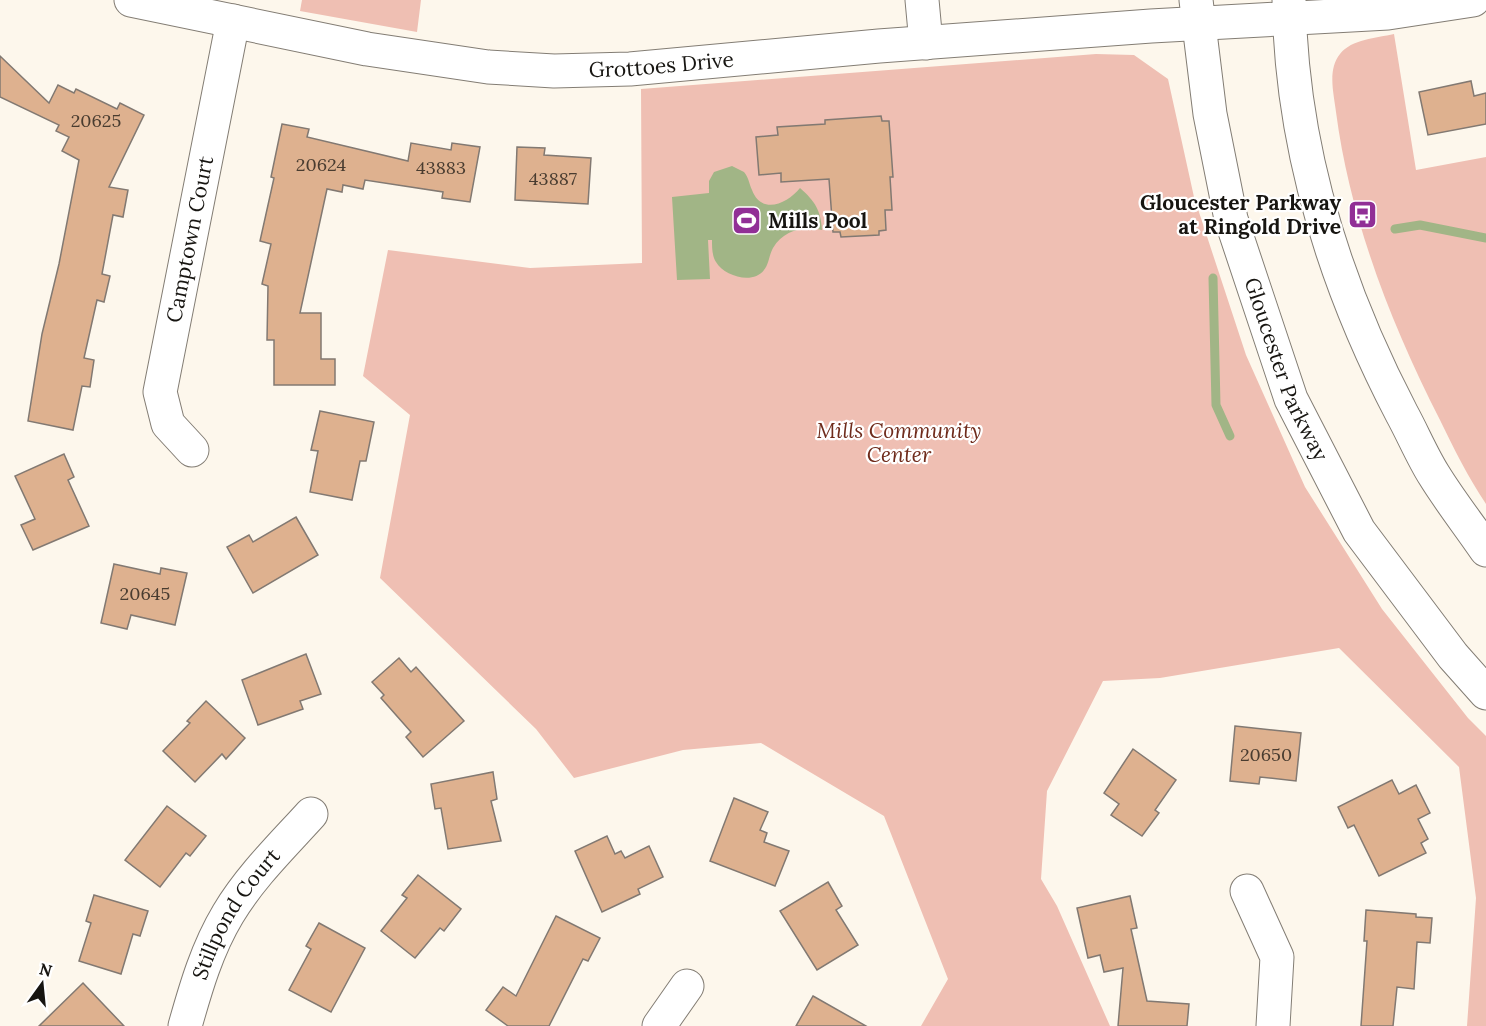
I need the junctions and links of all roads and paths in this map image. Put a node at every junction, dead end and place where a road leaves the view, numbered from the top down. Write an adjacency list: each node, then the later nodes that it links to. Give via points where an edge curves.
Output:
1 (131, 0): 6 (street, Grottoes Drive)
2 (922, 0): 7 (street)
3 (1473, 0): 4 (street, Grottoes Drive, via 1388,14)
4 (1289, 10): 5 (street, Grottoes Drive); 9 (street, via 1301,137 1345,287 1384,380 1433,474)
5 (1196, 12): 7 (street, Grottoes Drive); 10 (street, Gloucester Parkway, via 1210,114 1231,219 1292,399 1359,531 1453,656)
6 (233, 21): 7 (street, Grottoes Drive, via 367,50 488,67 554,71 630,69); 8 (street, Camptown Court, via 160,392 168,424)
7 (926, 43)
8 (192, 450)
9 (1486, 550)
10 (1486, 693)
11 (311, 814): 14 (street, Stillpond Court, via 228,914 204,964)
12 (1247, 891): 16 (street, via 1278,957)
13 (687, 986): 15 (street)
14 (185, 1026)
15 (659, 1026)
16 (1274, 1026)

